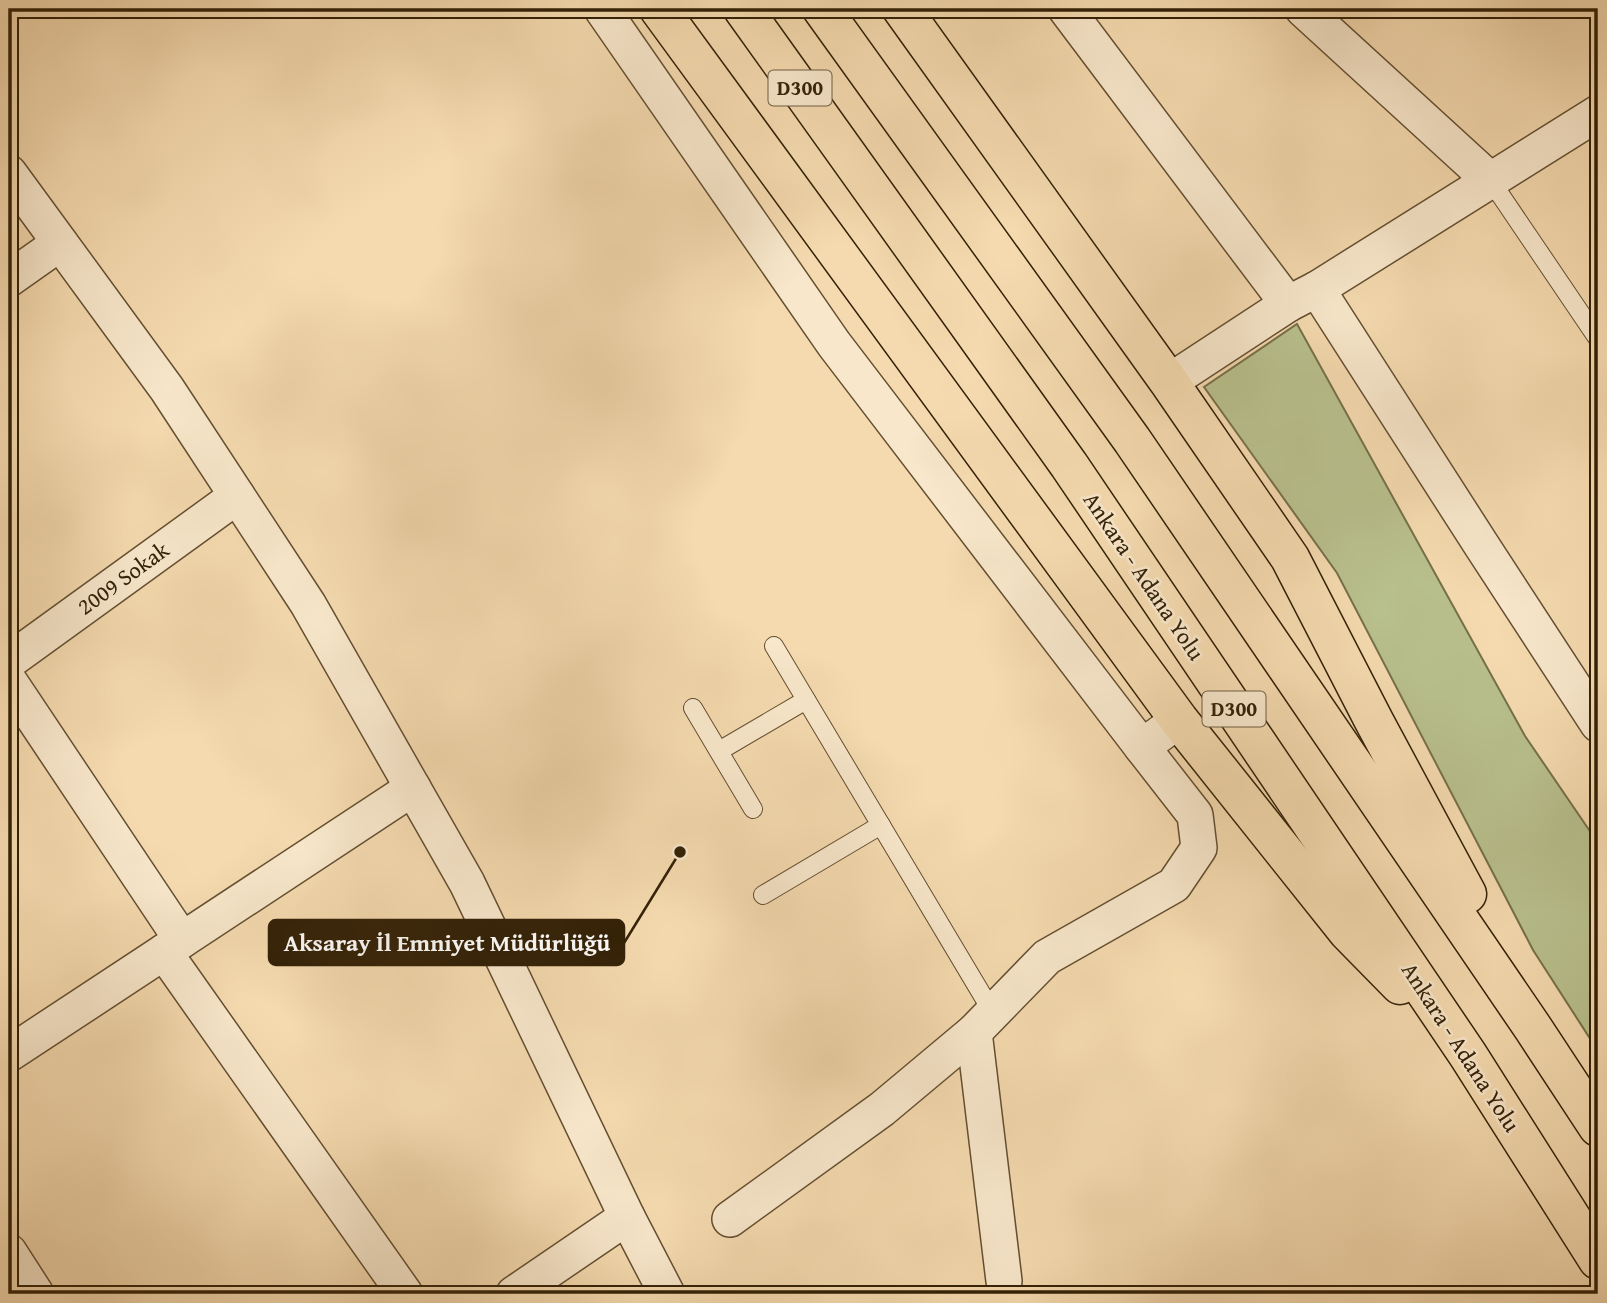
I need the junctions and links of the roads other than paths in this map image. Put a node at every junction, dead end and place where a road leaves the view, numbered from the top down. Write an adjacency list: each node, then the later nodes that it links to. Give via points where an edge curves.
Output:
1 (602, 9): 24 (street, via 834,344)
2 (659, 9): 22 (highway)
3 (743, 9): 34 (highway, Ankara - Adana Yolu / D300, via 1069,465)
4 (822, 9): 32 (highway, D300, via 1132,440)
5 (902, 9): 15 (highway)
6 (1066, 9): 13 (street)
7 (1303, 9): 10 (street)
8 (1598, 113): 10 (street)
9 (9, 173): 11 (street)
10 (1491, 181): 13 (street); 14 (lane)
11 (60, 243): 12 (street); 16 (street, via 167,389)
12 (9, 279)
13 (1303, 297): 15 (street); 23 (street, via 1482,546)
14 (1598, 339)
15 (1169, 382): 32 (highway, via 1290,558)
16 (237, 496): 18 (street, 2009 Sokak); 26 (street, via 309,604)
17 (774, 646): 20 (lane)
18 (9, 661)
19 (9, 681): 30 (street)
20 (806, 700): 25 (lane); 28 (lane)
21 (693, 708): 25 (lane)
22 (1179, 720): 24 (street); 34 (highway, via 1348,932)
23 (1598, 724)
24 (1142, 747): 31 (street, via 1195,815 1199,848 1174,885 1047,957)
25 (719, 751): 27 (lane)
26 (413, 788): 30 (street); 36 (street, via 467,883)
27 (753, 809)
28 (881, 825): 29 (lane); 31 (lane)
29 (762, 895)
30 (173, 946): 33 (street); 43 (street)
31 (983, 1022): 37 (street, via 882,1109); 41 (street)
32 (1533, 1028): 35 (highway, D300)
33 (9, 1054)
34 (1468, 1055): 40 (highway, Ankara - Adana Yolu / D300)
35 (1598, 1127)
36 (627, 1217): 39 (street); 44 (street)
37 (730, 1219)
38 (9, 1252): 42 (street)
39 (646, 1256): 45 (street); 46 (street)
40 (1598, 1261)
41 (1003, 1281)
42 (36, 1294)
43 (405, 1294)
44 (514, 1294)
45 (652, 1294)
46 (667, 1294)

